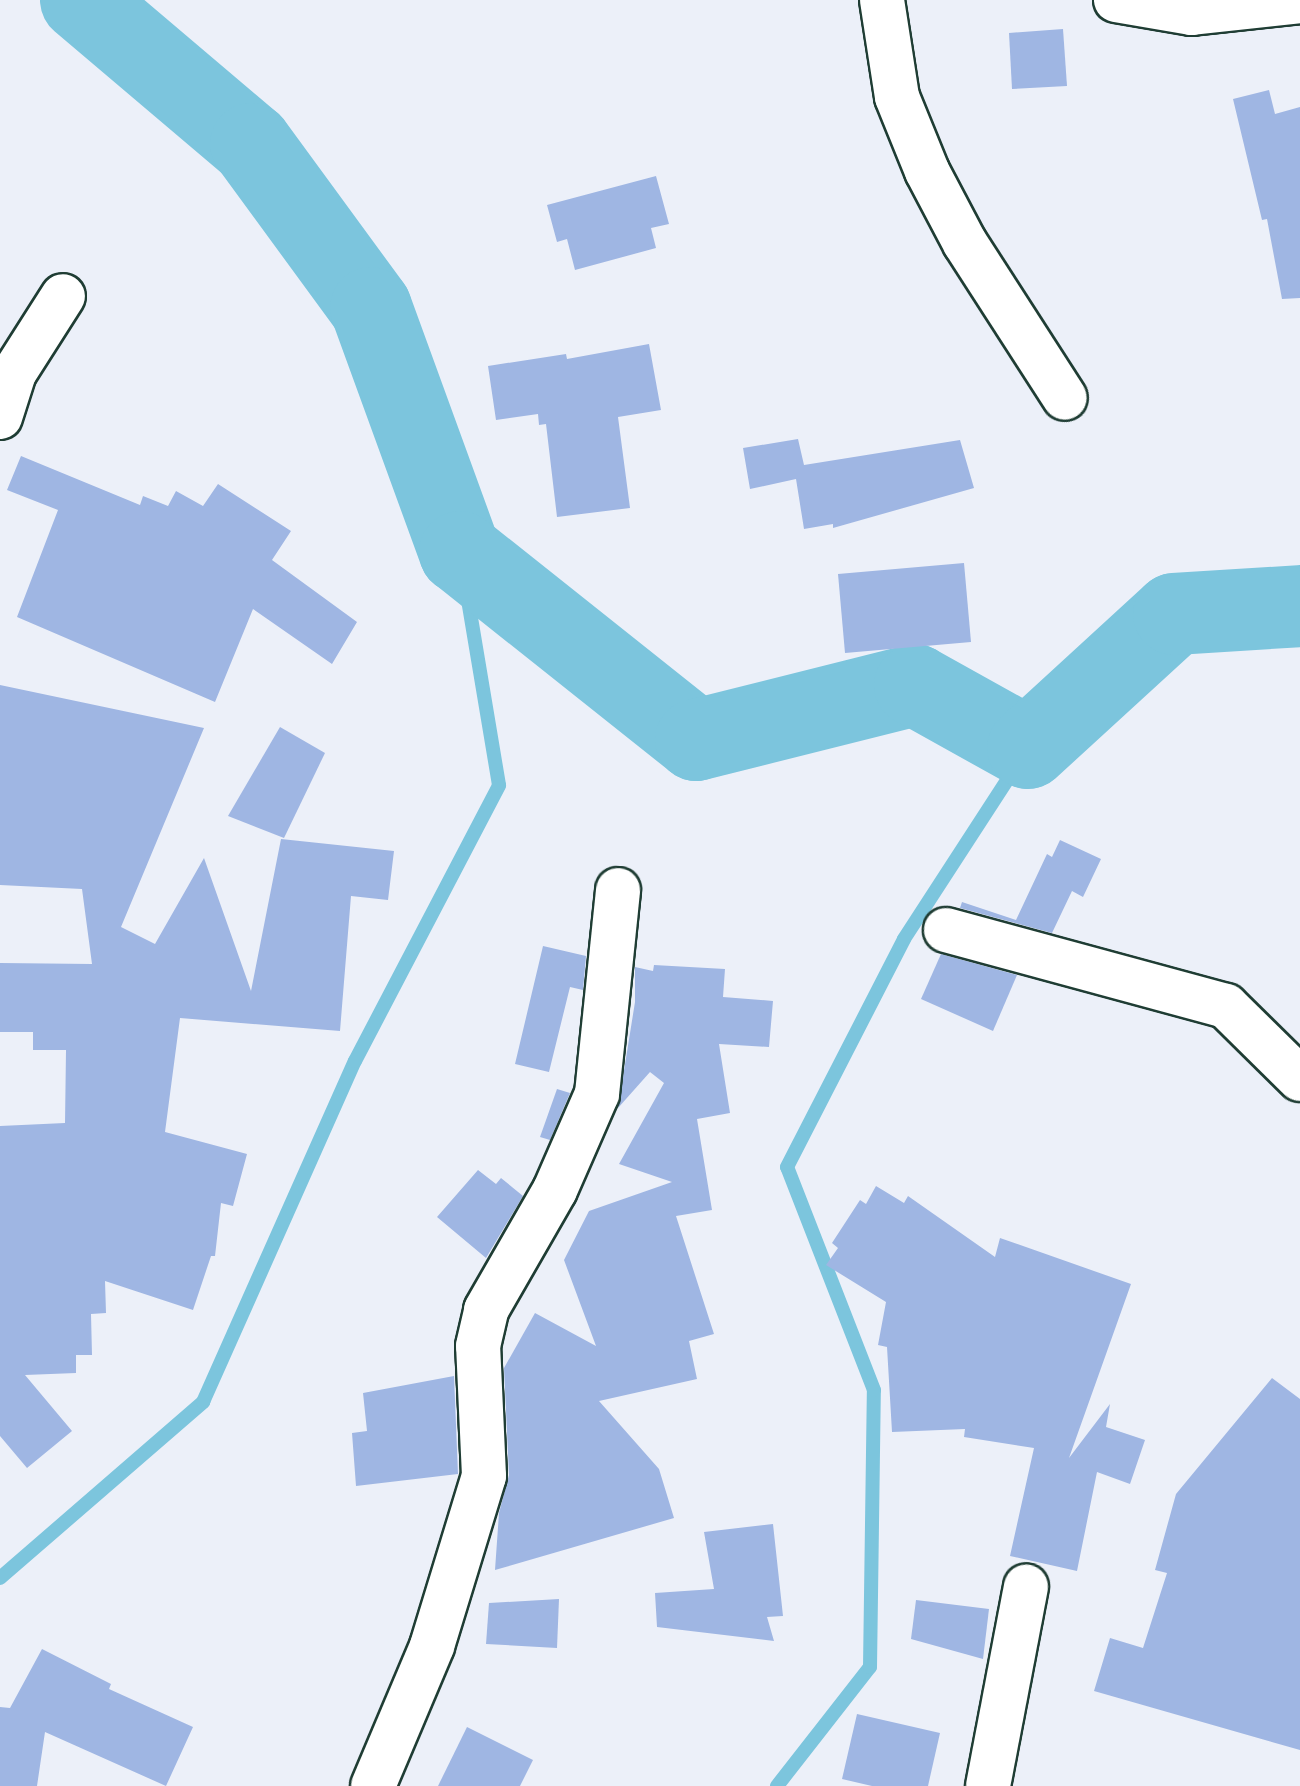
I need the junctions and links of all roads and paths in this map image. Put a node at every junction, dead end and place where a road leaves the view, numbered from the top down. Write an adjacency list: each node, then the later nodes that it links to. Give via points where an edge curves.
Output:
1 (882, 0): 6 (street, via 897,97 927,171 965,243)
2 (1116, 0): 4 (street)
3 (1300, 1): 4 (street)
4 (1191, 7)
5 (63, 296): 7 (street, via 14,373)
6 (1065, 398)
7 (0, 417)
8 (618, 890): 12 (street, via 597,1094 555,1190 486,1310 478,1346 484,1476 432,1646)
9 (946, 930): 10 (street, via 1226,1006)
10 (1300, 1079)
11 (1026, 1587): 13 (street)
12 (373, 1786)
13 (988, 1786)

